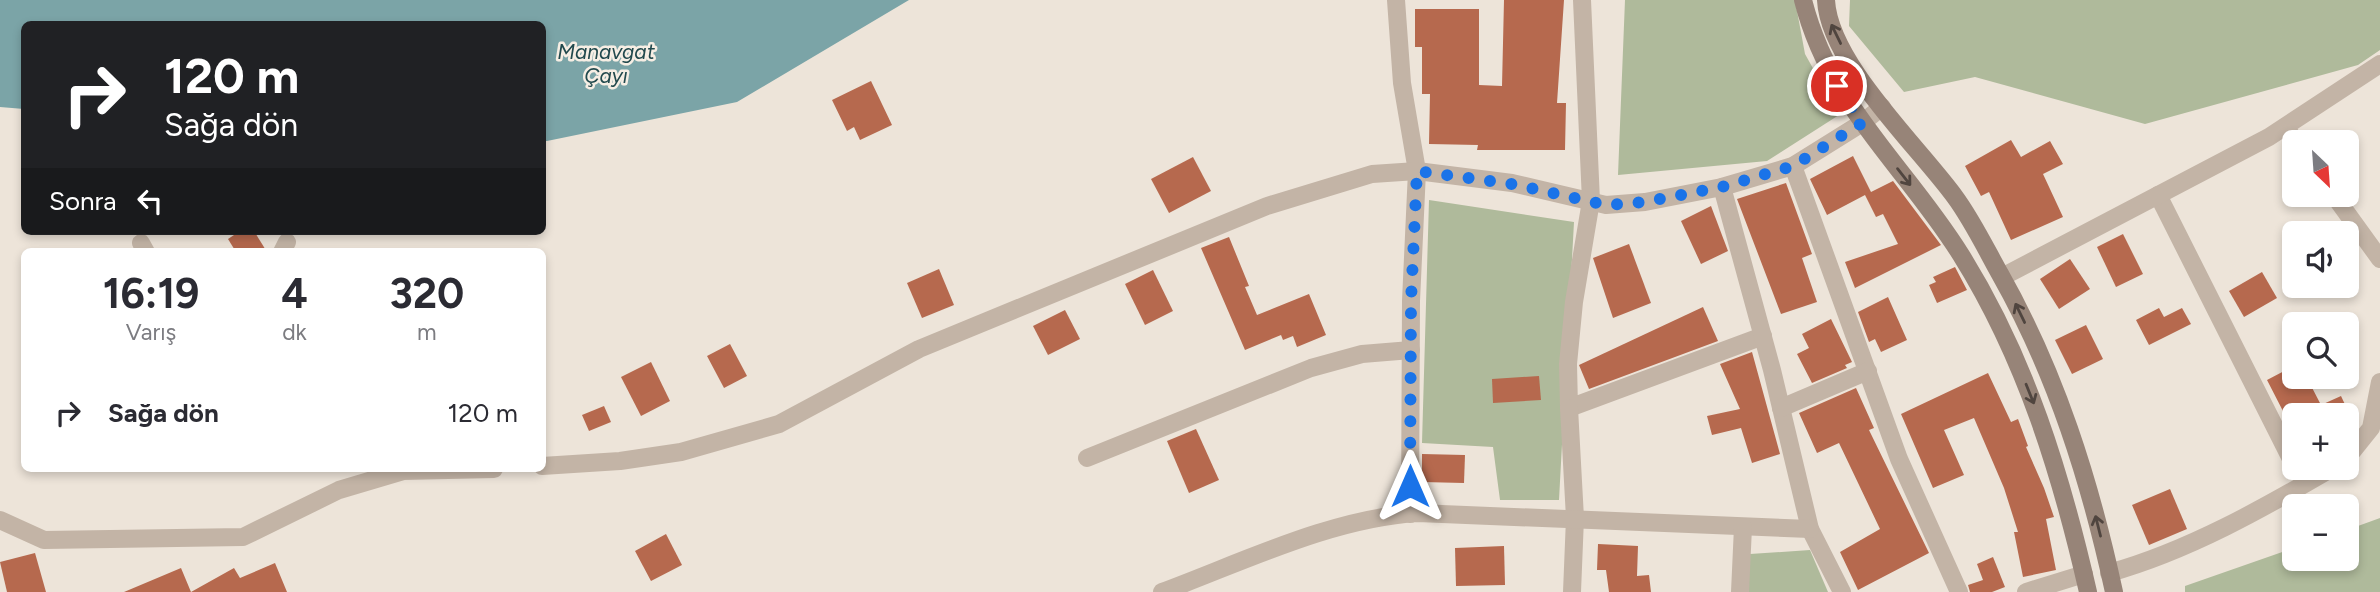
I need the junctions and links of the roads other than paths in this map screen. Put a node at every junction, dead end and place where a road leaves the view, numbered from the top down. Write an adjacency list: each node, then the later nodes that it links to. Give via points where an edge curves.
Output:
1 (1396, 0): 11 (street, via 1402,83)
2 (1582, 0): 14 (street)
3 (1802, 0): 7 (street, via 1828,72)
4 (1826, 0): 6 (street, one-way to 4, via 1850,62 1827,15)
5 (2380, 64): 8 (street)
6 (1882, 107): 7 (street); 17 (street, via 1956,198)
7 (1862, 123): 10 (street); 38 (street, one-way to 38, via 1962,256 1992,312 2055,457)
8 (2285, 127): 9 (street); 13 (street)
9 (2287, 130)
10 (1793, 166): 12 (street); 20 (street)
11 (1417, 171): 14 (street); 19 (street); 27 (street, via 1372,174 1267,206 919,349 779,424 681,452)
12 (1722, 187): 14 (street, via 1645,202 1606,205); 18 (street)
13 (2158, 195): 17 (street); 24 (street)
14 (1591, 201): 22 (street, via 1574,302)
15 (2342, 207): 16 (street)
16 (2380, 259)
17 (2002, 277): 37 (street, one-way to 17, via 2075,441 2041,355)
18 (1763, 336): 22 (street); 23 (street)
19 (1411, 350): 26 (street, via 1362,354 1311,368); 32 (street)
20 (1868, 371): 23 (street); 43 (street, via 1899,459)
21 (2380, 382): 25 (street, via 2371,428)
22 (1569, 408): 33 (street)
23 (1781, 408): 36 (street)
24 (2282, 440)
25 (2359, 443)
26 (1087, 458)
27 (546, 466)
28 (396, 472): 34 (street, via 339,490 243,537 44,540)
29 (2302, 480): 31 (street)
30 (2312, 480): 31 (street)
31 (2304, 485): 37 (street, via 2262,509)
32 (1410, 514): 33 (street); 39 (street, via 1346,525)
33 (1575, 518): 35 (street); 40 (street)
34 (0, 520)
35 (1743, 527): 36 (street); 41 (street)
36 (1810, 529): 42 (street)
37 (2109, 573): 46 (street)
38 (2084, 574): 44 (street); 45 (street)
39 (1162, 592)
40 (1572, 592)
41 (1740, 592)
42 (1842, 592)
43 (1959, 592)
44 (2026, 592)
45 (2088, 592)
46 (2114, 592)

